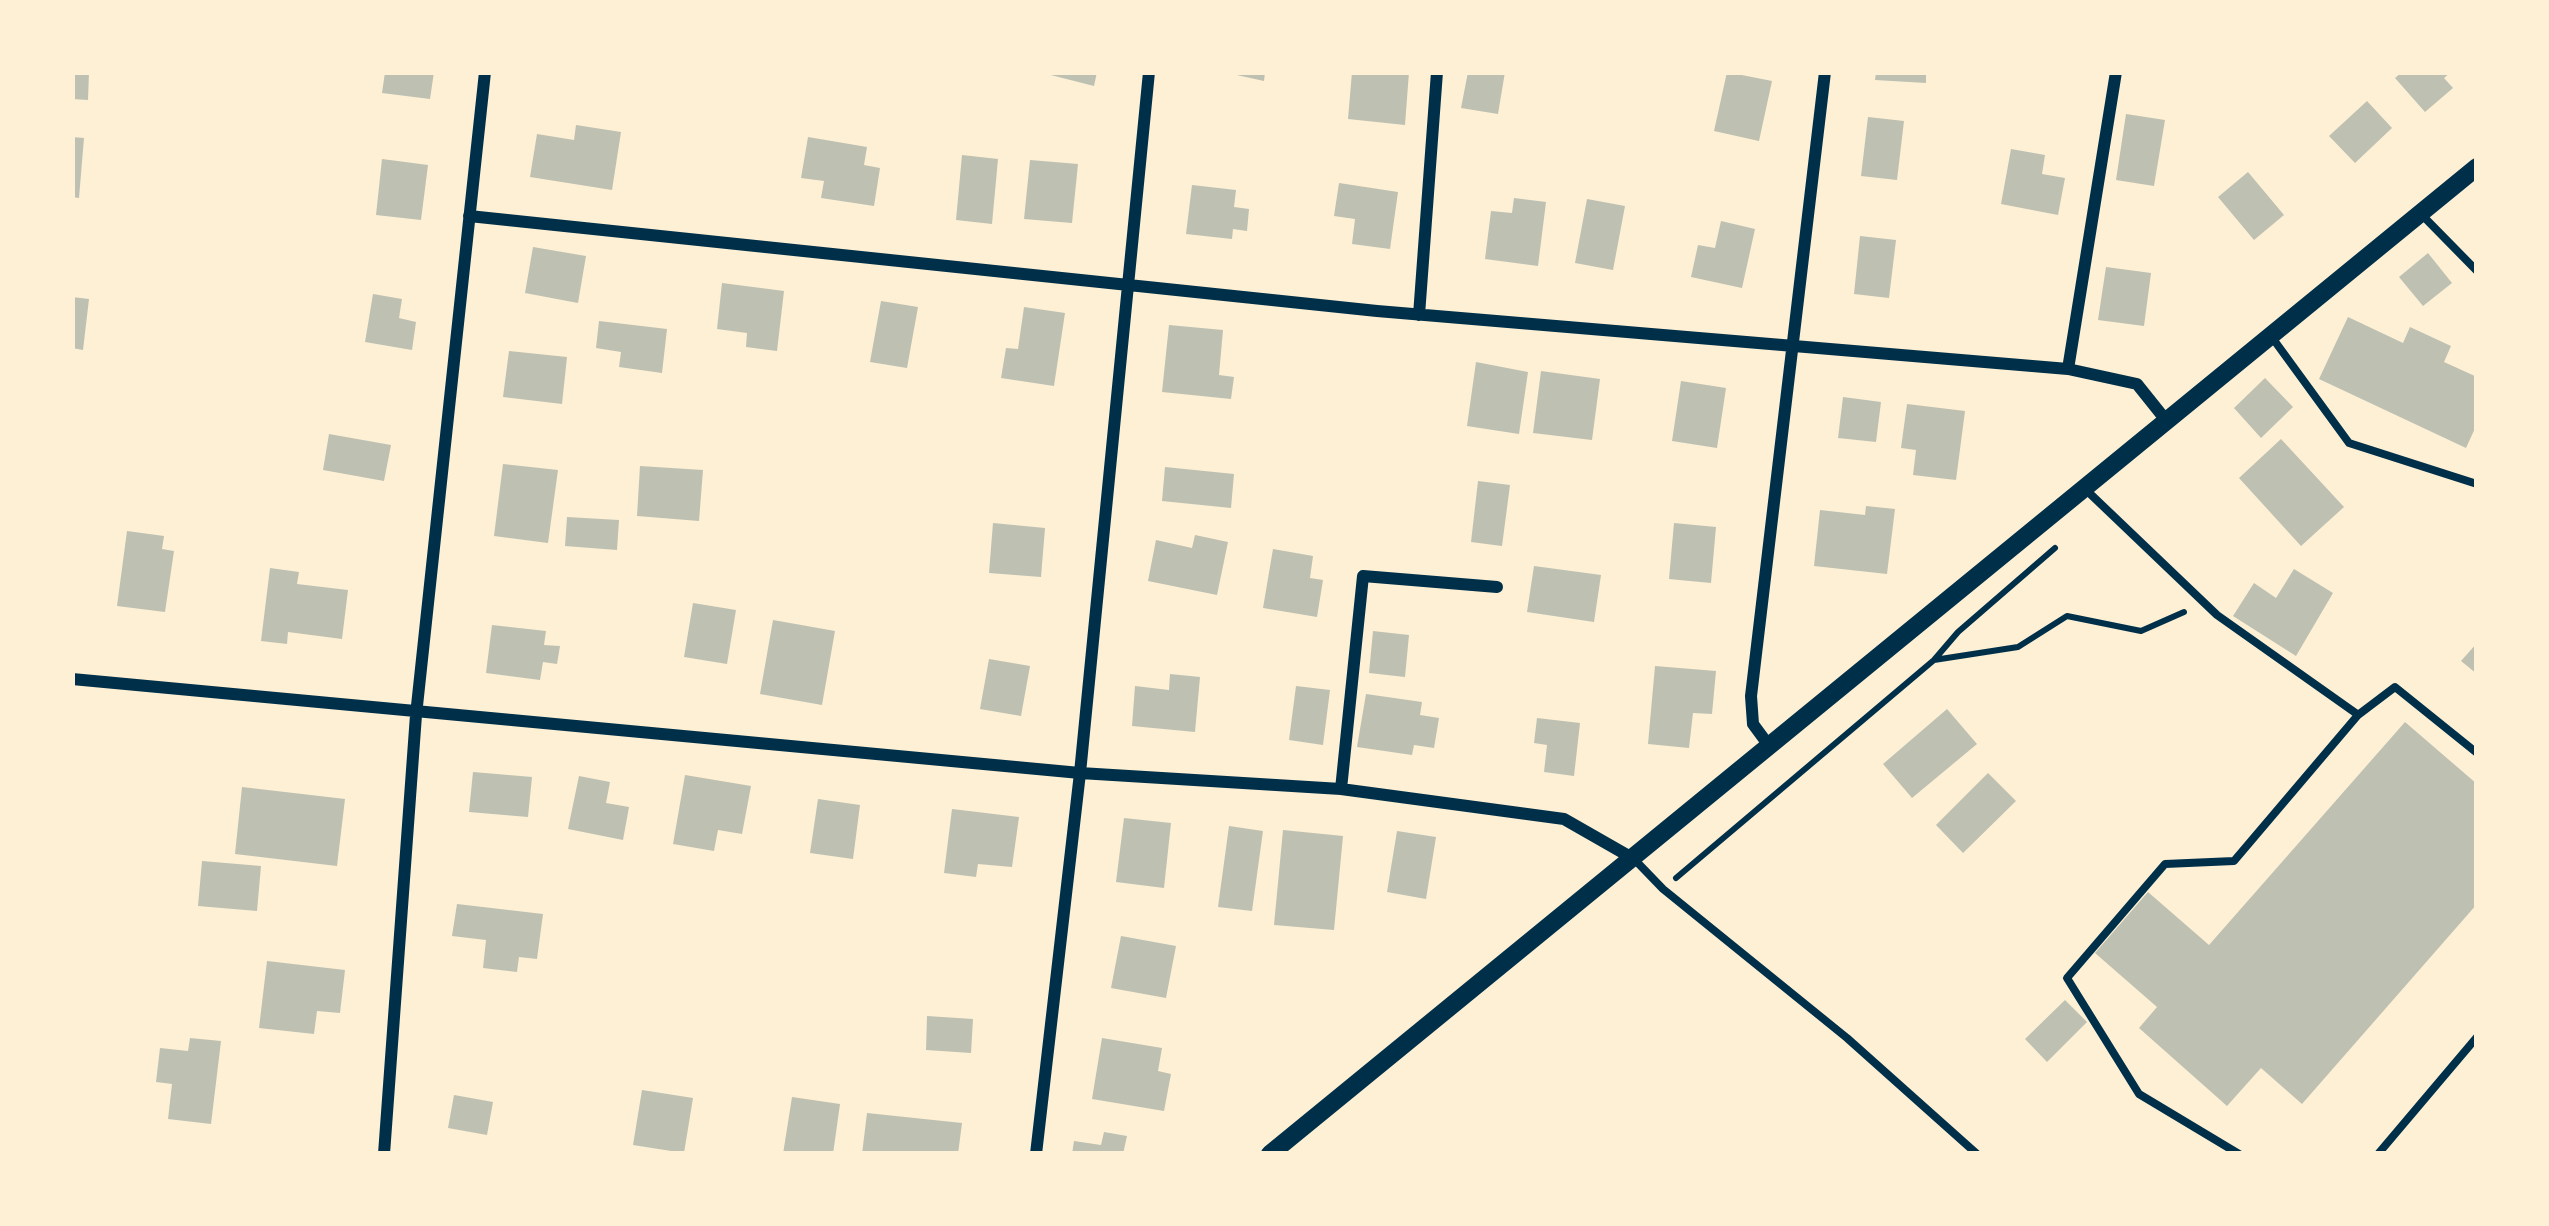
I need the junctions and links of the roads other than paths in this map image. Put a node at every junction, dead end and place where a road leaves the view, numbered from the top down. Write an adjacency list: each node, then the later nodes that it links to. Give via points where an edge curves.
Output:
1 (485, 72): 8 (street)
2 (1149, 72): 10 (street)
3 (1437, 72): 11 (street)
4 (1826, 72): 13 (street)
5 (2116, 72): 14 (street)
6 (2477, 167): 7 (street)
7 (2420, 213): 9 (lane); 12 (street)
8 (469, 216): 10 (street); 20 (street)
9 (2477, 271)
10 (1126, 284): 11 (street); 24 (street)
11 (1419, 315): 13 (street)
12 (2270, 335): 15 (street); 16 (lane, via 2348,442)
13 (1793, 343): 14 (street); 22 (street, via 1750,696 1753,724)
14 (2068, 369): 15 (street, via 2137,384)
15 (2164, 419): 17 (street)
16 (2477, 484)
17 (2082, 486): 21 (lane, via 2204,603); 22 (street)
18 (1497, 587): 25 (street, via 1363,576)
19 (72, 680): 20 (street)
20 (416, 715): 24 (street); 28 (street)
21 (2358, 715): 23 (lane, via 2396,687); 32 (lane, via 2234,861 2165,864 2068,978 2138,1094)
22 (1766, 743): 26 (street)
23 (2477, 753)
24 (1080, 773): 25 (street); 29 (street)
25 (1341, 789): 26 (street, via 1564,819)
26 (1636, 860): 30 (street); 31 (lane)
27 (2477, 1037): 33 (lane)
28 (384, 1154)
29 (1036, 1154)
30 (1270, 1154)
31 (1977, 1154)
32 (2240, 1154)
33 (2378, 1154)

